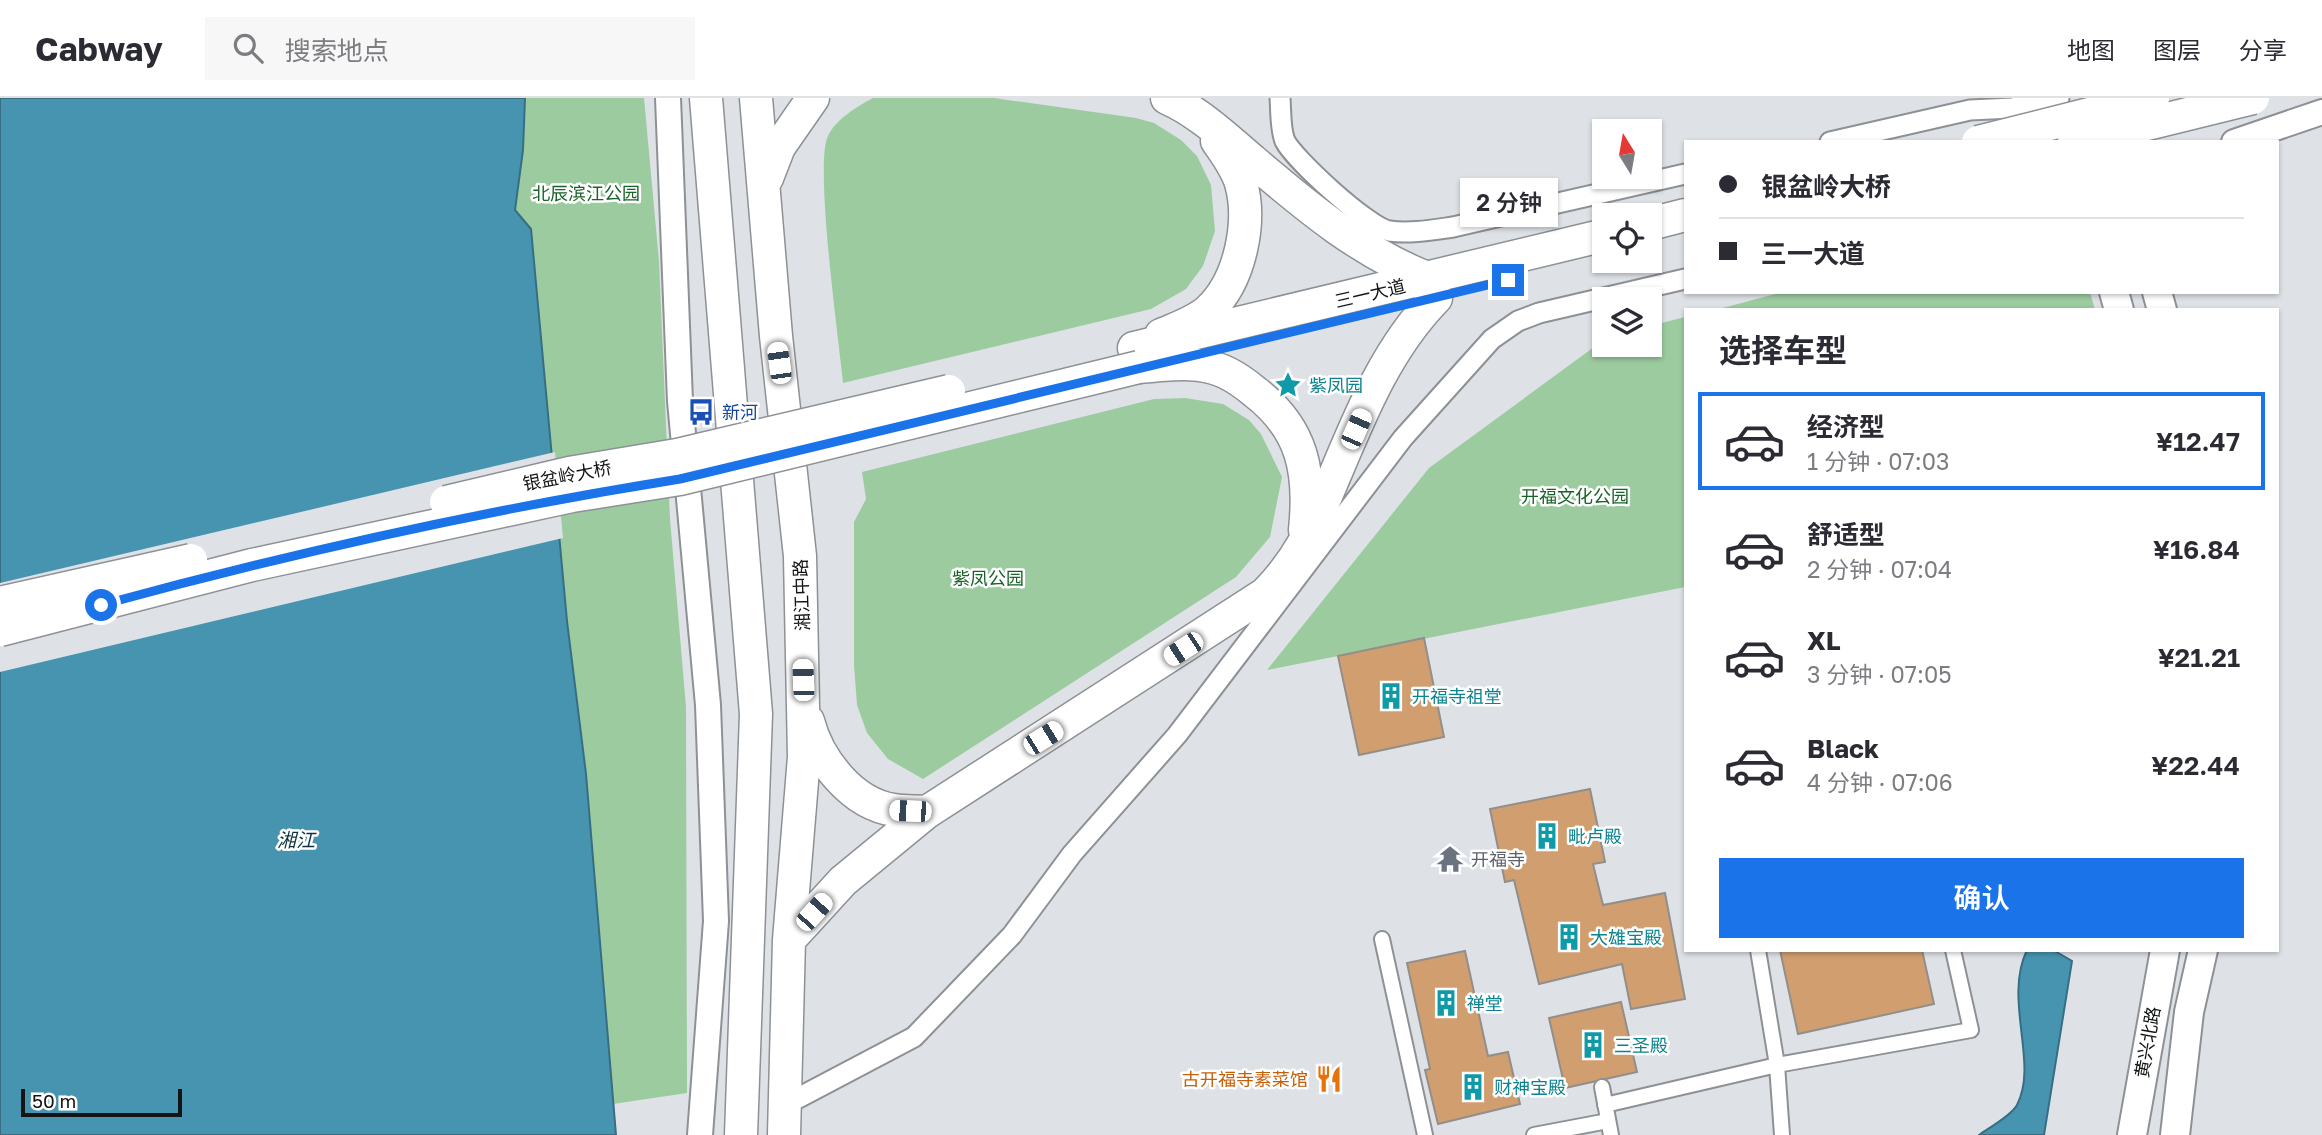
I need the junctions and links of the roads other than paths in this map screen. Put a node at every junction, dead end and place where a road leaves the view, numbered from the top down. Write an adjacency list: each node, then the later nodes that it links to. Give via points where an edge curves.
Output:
1 (706, 98): 48 (main road, via 756,714)
2 (756, 98): 21 (main road, 湘江中路)
3 (813, 98): 21 (main road, via 779,147)
4 (1167, 98): 13 (main road)
5 (1280, 98): 20 (street, via 1285,141 1335,195 1363,219 1387,231 1453,227)
6 (2059, 98): 14 (street, via 2012,108 1970,110)
7 (2074, 98): 16 (main road)
8 (2132, 98): 18 (main road)
9 (2153, 98): 15 (main road, bridge)
10 (2253, 98): 17 (main road, bridge)
11 (670, 104): 47 (street, via 680,401 708,705 716,921)
12 (2322, 112): 19 (street)
13 (1201, 120): 29 (main road, via 1364,248); 30 (main road, via 1241,184 1245,221 1237,261 1211,308)
14 (1839, 140)
15 (1986, 140)
16 (2076, 140)
17 (2084, 140)
18 (2133, 140)
19 (2240, 140)
20 (1684, 174)
21 (765, 183): 34 (main road, 湘江中路, via 800,556)
22 (1684, 215): 23 (main road)
23 (1662, 221)
24 (1684, 237): 26 (main road)
25 (1592, 239): 29 (main road, 三一大道)
26 (1662, 242)
27 (1592, 259): 29 (main road, 三一大道)
28 (1684, 279): 45 (street, via 1539,313 1492,339 1403,438 1177,735 1072,854 1012,935 914,1037)
29 (1433, 288): 30 (main road, 三一大道); 31 (main road, via 1384,366 1322,512)
30 (1137, 357): 31 (main road, via 1216,368 1239,380 1286,420 1306,476 1304,532); 32 (main road, 银盆岭大桥, bridge, via 677,455 569,473); 33 (main road, 银盆岭大桥, bridge, via 680,479 572,496 252,565)
31 (1297, 558): 35 (main road, via 1265,594 1229,620)
32 (0, 603)
33 (0, 630)
34 (804, 705): 35 (main road, via 813,740 843,783 875,804); 37 (main road, 湘江中路)
35 (927, 812): 37 (main road, via 843,881)
36 (1382, 939): 49 (street)
37 (789, 940): 45 (main road, 湘江中路)
38 (1758, 952): 42 (street)
39 (1953, 952): 42 (street, via 1971,1030)
40 (2165, 952): 52 (main road, 黄兴北路)
41 (2203, 952): 53 (main road, 黄兴北路, via 2189,1012)
42 (1777, 1065): 44 (street); 51 (street)
43 (1602, 1087): 44 (street)
44 (1605, 1105): 46 (street)
45 (783, 1121)
46 (1609, 1128): 50 (street)
47 (700, 1135)
48 (740, 1135)
49 (1425, 1135)
50 (1534, 1135)
51 (1782, 1135)
52 (2132, 1135)
53 (2175, 1135)

